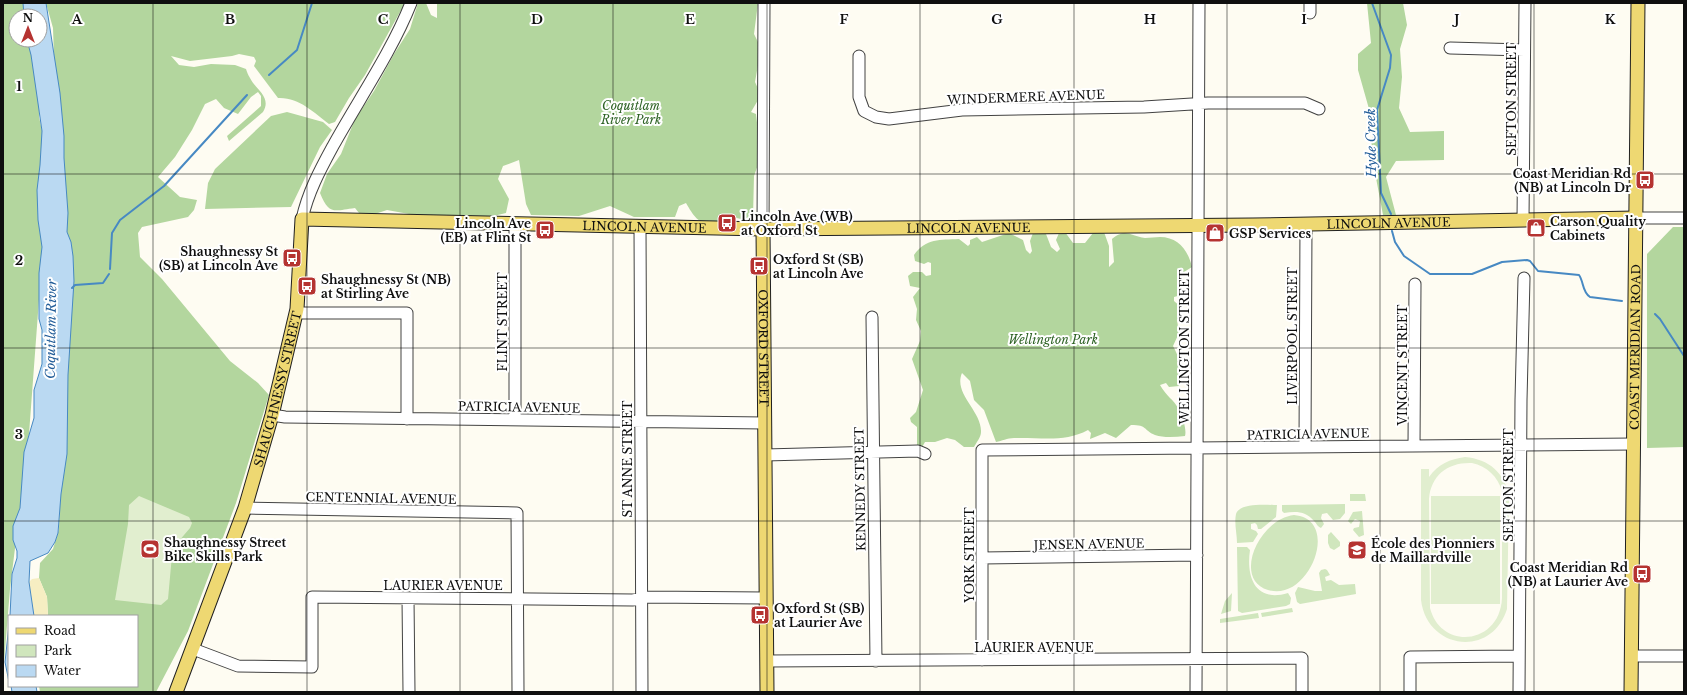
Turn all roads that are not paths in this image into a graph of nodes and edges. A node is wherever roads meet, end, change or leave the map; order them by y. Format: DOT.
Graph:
graph roads {
  1 [pos="411,3"];
  2 [pos="764,3"];
  3 [pos="1199,3"];
  4 [pos="1525,3"];
  5 [pos="1638,3"];
  6 [pos="1450,48"];
  7 [pos="1524,50"];
  8 [pos="859,56"];
  9 [pos="1198,104"];
  10 [pos="1319,109"];
  11 [pos="1636,218"];
  12 [pos="1684,218"];
  13 [pos="302,219"];
  14 [pos="1523,220"];
  15 [pos="515,224"];
  16 [pos="1306,224"];
  17 [pos="640,226"];
  18 [pos="1198,226"];
  19 [pos="764,229"];
  20 [pos="1524,278"];
  21 [pos="1415,284"];
  22 [pos="296,313"];
  23 [pos="872,317"];
  24 [pos="272,415"];
  25 [pos="407,419"];
  26 [pos="515,420"];
  27 [pos="640,422"];
  28 [pos="765,423"];
  29 [pos="1634,444"];
  30 [pos="1521,445"];
  31 [pos="1414,446"];
  32 [pos="1305,447"];
  33 [pos="1197,448"];
  34 [pos="982,450"];
  35 [pos="872,452"];
  36 [pos="765,454"];
  37 [pos="925,454"];
  38 [pos="245,508"];
  39 [pos="1196,555"];
  40 [pos="982,558"];
  41 [pos="408,598"];
  42 [pos="641,598"];
  43 [pos="766,598"];
  44 [pos="516,599"];
  45 [pos="193,649"];
  46 [pos="1519,656"];
  47 [pos="1631,656"];
  48 [pos="1684,656"];
  49 [pos="1196,659"];
  50 [pos="982,660"];
  51 [pos="767,661"];
  52 [pos="876,661"];
  53 [pos="176,692"];
  54 [pos="409,692"];
  55 [pos="518,692"];
  56 [pos="642,692"];
  57 [pos="767,692"];
  58 [pos="1196,692"];
  59 [pos="1302,692"];
  60 [pos="1410,692"];
  61 [pos="1519,692"];
  62 [pos="1631,692"];
  1 -- 13 [label="street, SHAUGHNESSY STREET"];
  2 -- 19 [label="street, OXFORD STREET"];
  3 -- 9 [label="street, WELLINGTON STREET"];
  4 -- 7 [label="street, SEFTON STREET"];
  5 -- 11 [label="main road, COAST MERIDIAN ROAD"];
  6 -- 7 [label="street"];
  7 -- 14 [label="street, SEFTON STREET"];
  8 -- 9 [label="street, WINDERMERE AVENUE"];
  9 -- 10 [label="street"];
  9 -- 18 [label="street, WELLINGTON STREET"];
  11 -- 12 [label="street"];
  11 -- 14 [label="main road, LINCOLN AVENUE"];
  11 -- 29 [label="main road, COAST MERIDIAN ROAD"];
  13 -- 15 [label="main road, LINCOLN AVENUE"];
  13 -- 22 [label="main road, SHAUGHNESSY STREET"];
  14 -- 16 [label="main road, LINCOLN AVENUE"];
  15 -- 17 [label="main road, LINCOLN AVENUE"];
  15 -- 26 [label="street, FLINT STREET"];
  16 -- 18 [label="main road, LINCOLN AVENUE"];
  16 -- 32 [label="street, LIVERPOOL STREET"];
  17 -- 19 [label="main road, LINCOLN AVENUE"];
  17 -- 27 [label="street, ST ANNE STREET"];
  18 -- 19 [label="main road, LINCOLN AVENUE"];
  18 -- 33 [label="street, WELLINGTON STREET"];
  19 -- 28 [label="main road, OXFORD STREET"];
  20 -- 30 [label="street, SEFTON STREET"];
  21 -- 31 [label="street, VINCENT STREET"];
  22 -- 24 [label="main road, SHAUGHNESSY STREET"];
  22 -- 25 [label="street"];
  23 -- 35 [label="street, KENNEDY STREET"];
  24 -- 25 [label="street, PATRICIA AVENUE"];
  24 -- 38 [label="main road, SHAUGHNESSY STREET"];
  25 -- 26 [label="street, PATRICIA AVENUE"];
  26 -- 27 [label="street, PATRICIA AVENUE"];
  27 -- 28 [label="street, PATRICIA AVENUE"];
  27 -- 42 [label="street, ST ANNE STREET"];
  28 -- 36 [label="main road, OXFORD STREET"];
  29 -- 30 [label="street, PATRICIA AVENUE"];
  29 -- 47 [label="main road, COAST MERIDIAN ROAD"];
  30 -- 31 [label="street, PATRICIA AVENUE"];
  30 -- 46 [label="street, SEFTON STREET"];
  31 -- 32 [label="street, PATRICIA AVENUE"];
  32 -- 33 [label="street, PATRICIA AVENUE"];
  33 -- 34 [label="street, PATRICIA AVENUE"];
  33 -- 39 [label="street, WELLINGTON STREET"];
  34 -- 40 [label="street, YORK STREET"];
  35 -- 36 [label="street"];
  35 -- 37 [label="street"];
  35 -- 52 [label="street, KENNEDY STREET"];
  36 -- 43 [label="main road, OXFORD STREET"];
  38 -- 44 [label="street, CENTENNIAL AVENUE"];
  38 -- 45 [label="main road, SHAUGHNESSY STREET"];
  39 -- 40 [label="street, JENSEN AVENUE"];
  39 -- 49 [label="street, WELLINGTON STREET"];
  40 -- 50 [label="street, YORK STREET"];
  41 -- 44 [label="street, LAURIER AVENUE"];
  41 -- 45 [label="street, LAURIER AVENUE"];
  41 -- 54 [label="street"];
  42 -- 43 [label="street, LAURIER AVENUE"];
  42 -- 44 [label="street, LAURIER AVENUE"];
  42 -- 56 [label="street, ST ANNE STREET"];
  43 -- 51 [label="main road, OXFORD STREET"];
  44 -- 55 [label="street"];
  45 -- 53 [label="main road, SHAUGHNESSY STREET"];
  46 -- 60 [label="street"];
  46 -- 61 [label="street, SEFTON STREET"];
  47 -- 48 [label="street"];
  47 -- 62 [label="main road, COAST MERIDIAN ROAD"];
  49 -- 50 [label="street, LAURIER AVENUE"];
  49 -- 58 [label="street, WELLINGTON STREET"];
  49 -- 59 [label="street, LAURIER AVENUE"];
  50 -- 52 [label="street, LAURIER AVENUE"];
  51 -- 52 [label="street, LAURIER AVENUE"];
  51 -- 57 [label="main road, OXFORD STREET"];
}
